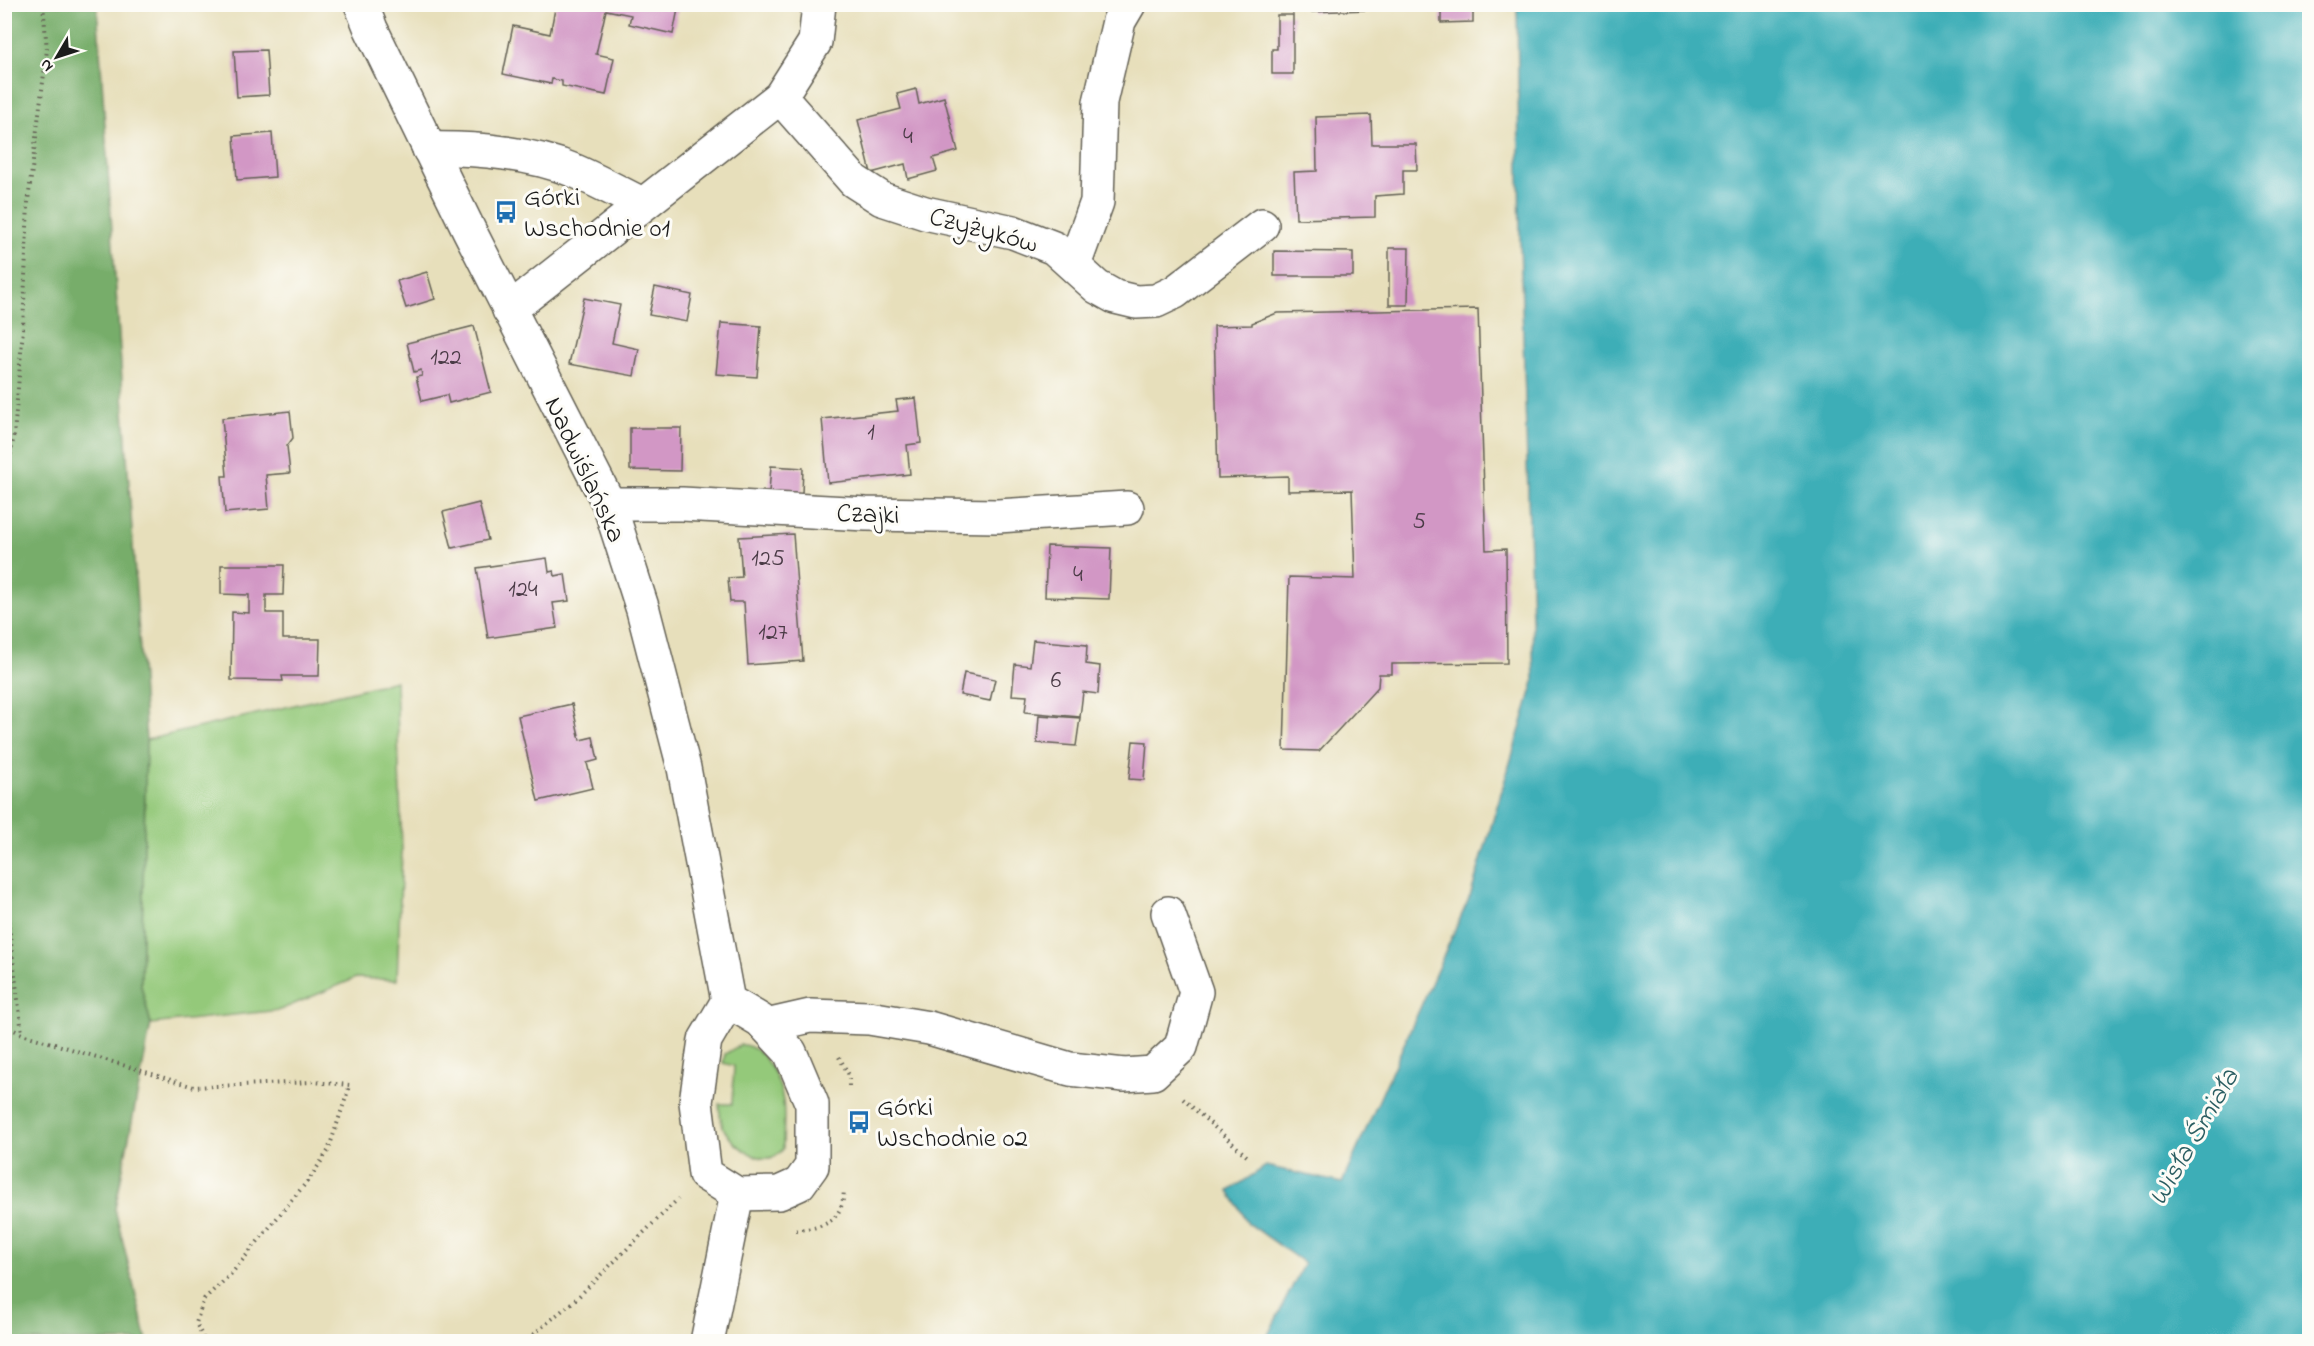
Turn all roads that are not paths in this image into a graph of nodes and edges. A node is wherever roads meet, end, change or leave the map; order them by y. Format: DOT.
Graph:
graph roads {
  1 [pos="362,4"];
  2 [pos="819,4"];
  3 [pos="1129,4"];
  4 [pos="780,97"];
  5 [pos="429,149"];
  6 [pos="642,204"];
  7 [pos="1262,225"];
  8 [pos="1074,266"];
  9 [pos="509,310"];
  10 [pos="609,504"];
  11 [pos="1127,508"];
  12 [pos="1168,913"];
  13 [pos="728,1001"];
  14 [pos="766,1026"];
  15 [pos="737,1194"];
  16 [pos="708,1341"];
  1 -- 5 [label="street, Nadwiślańska"];
  2 -- 4 [label="street"];
  3 -- 8 [label="street"];
  4 -- 6 [label="street"];
  4 -- 8 [label="street, Czyżyków"];
  5 -- 6 [label="street"];
  5 -- 9 [label="street, Nadwiślańska"];
  6 -- 9 [label="street"];
  7 -- 8 [label="street, Czyżyków"];
  9 -- 10 [label="street, Nadwiślańska"];
  10 -- 11 [label="street, Czajki"];
  10 -- 13 [label="street, Nadwiślańska"];
  12 -- 14 [label="street"];
  13 -- 14 [label="street"];
  13 -- 15 [label="street"];
  14 -- 15 [label="street"];
  15 -- 16 [label="street"];
}
